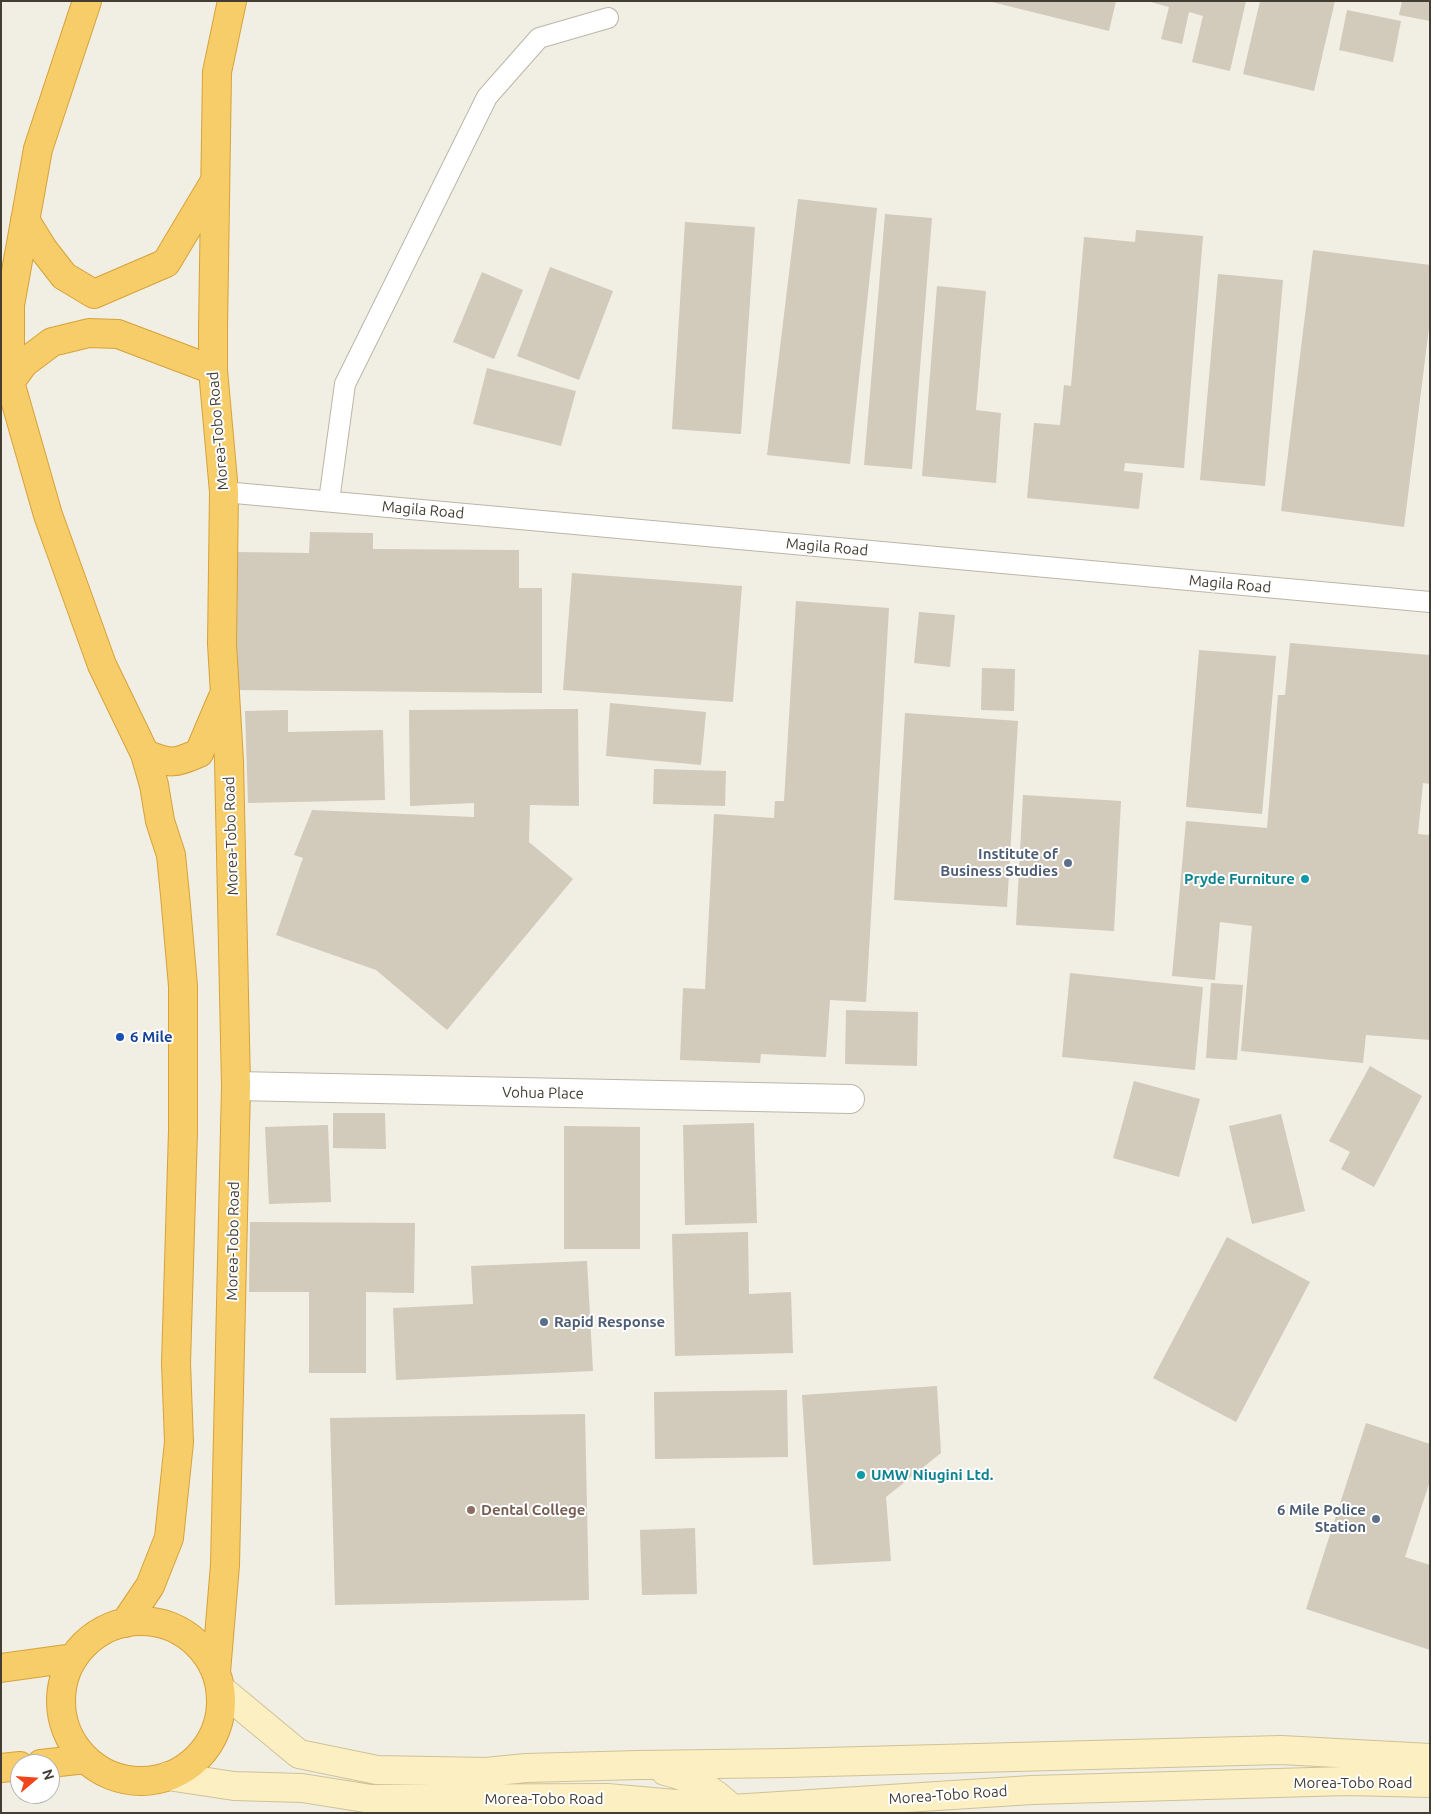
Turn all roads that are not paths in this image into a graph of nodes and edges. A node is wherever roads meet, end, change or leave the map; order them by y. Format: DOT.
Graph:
graph roads {
  1 [pos="87,1"];
  2 [pos="232,1"];
  3 [pos="608,18"];
  4 [pos="216,179"];
  5 [pos="26,220"];
  6 [pos="213,370"];
  7 [pos="10,382"];
  8 [pos="224,492"];
  9 [pos="329,502"];
  10 [pos="1430,602"];
  11 [pos="224,696"];
  12 [pos="145,754"];
  13 [pos="236,1086"];
  14 [pos="850,1099"];
  15 [pos="125,1623"];
  16 [pos="73,1658"];
  17 [pos="1,1668"];
  18 [pos="219,1682"];
  19 [pos="1430,1758"];
  20 [pos="86,1759"];
  21 [pos="60,1762"];
  22 [pos="639,1765"];
  23 [pos="168,1776"];
  24 [pos="1430,1783"];
  25 [pos="732,1811"];
  1 -- 5 [label="highway"];
  2 -- 4 [label="highway, Morea-Tobo Road"];
  3 -- 9 [label="lane"];
  4 -- 5 [label="highway"];
  4 -- 6 [label="highway, Morea-Tobo Road"];
  5 -- 7 [label="highway"];
  6 -- 7 [label="highway"];
  6 -- 8 [label="highway, Morea-Tobo Road"];
  7 -- 12 [label="highway"];
  8 -- 9 [label="lane, Magila Road"];
  8 -- 11 [label="highway, Morea-Tobo Road"];
  9 -- 10 [label="lane, Magila Road"];
  11 -- 12 [label="highway"];
  11 -- 13 [label="highway, Morea-Tobo Road"];
  12 -- 15 [label="highway"];
  13 -- 14 [label="street, Vohua Place"];
  13 -- 18 [label="highway, Morea-Tobo Road"];
  15 -- 16 [label="highway"];
  15 -- 18 [label="highway"];
  16 -- 17 [label="highway"];
  16 -- 20 [label="highway"];
  18 -- 22 [label="main road, Morea-Tobo Road"];
  18 -- 23 [label="highway"];
  19 -- 22 [label="main road, Morea-Tobo Road"];
  20 -- 21 [label="highway"];
  20 -- 23 [label="highway"];
  22 -- 25 [label="main road"];
  23 -- 25 [label="main road, Morea-Tobo Road"];
  24 -- 25 [label="main road, Morea-Tobo Road"];
}
